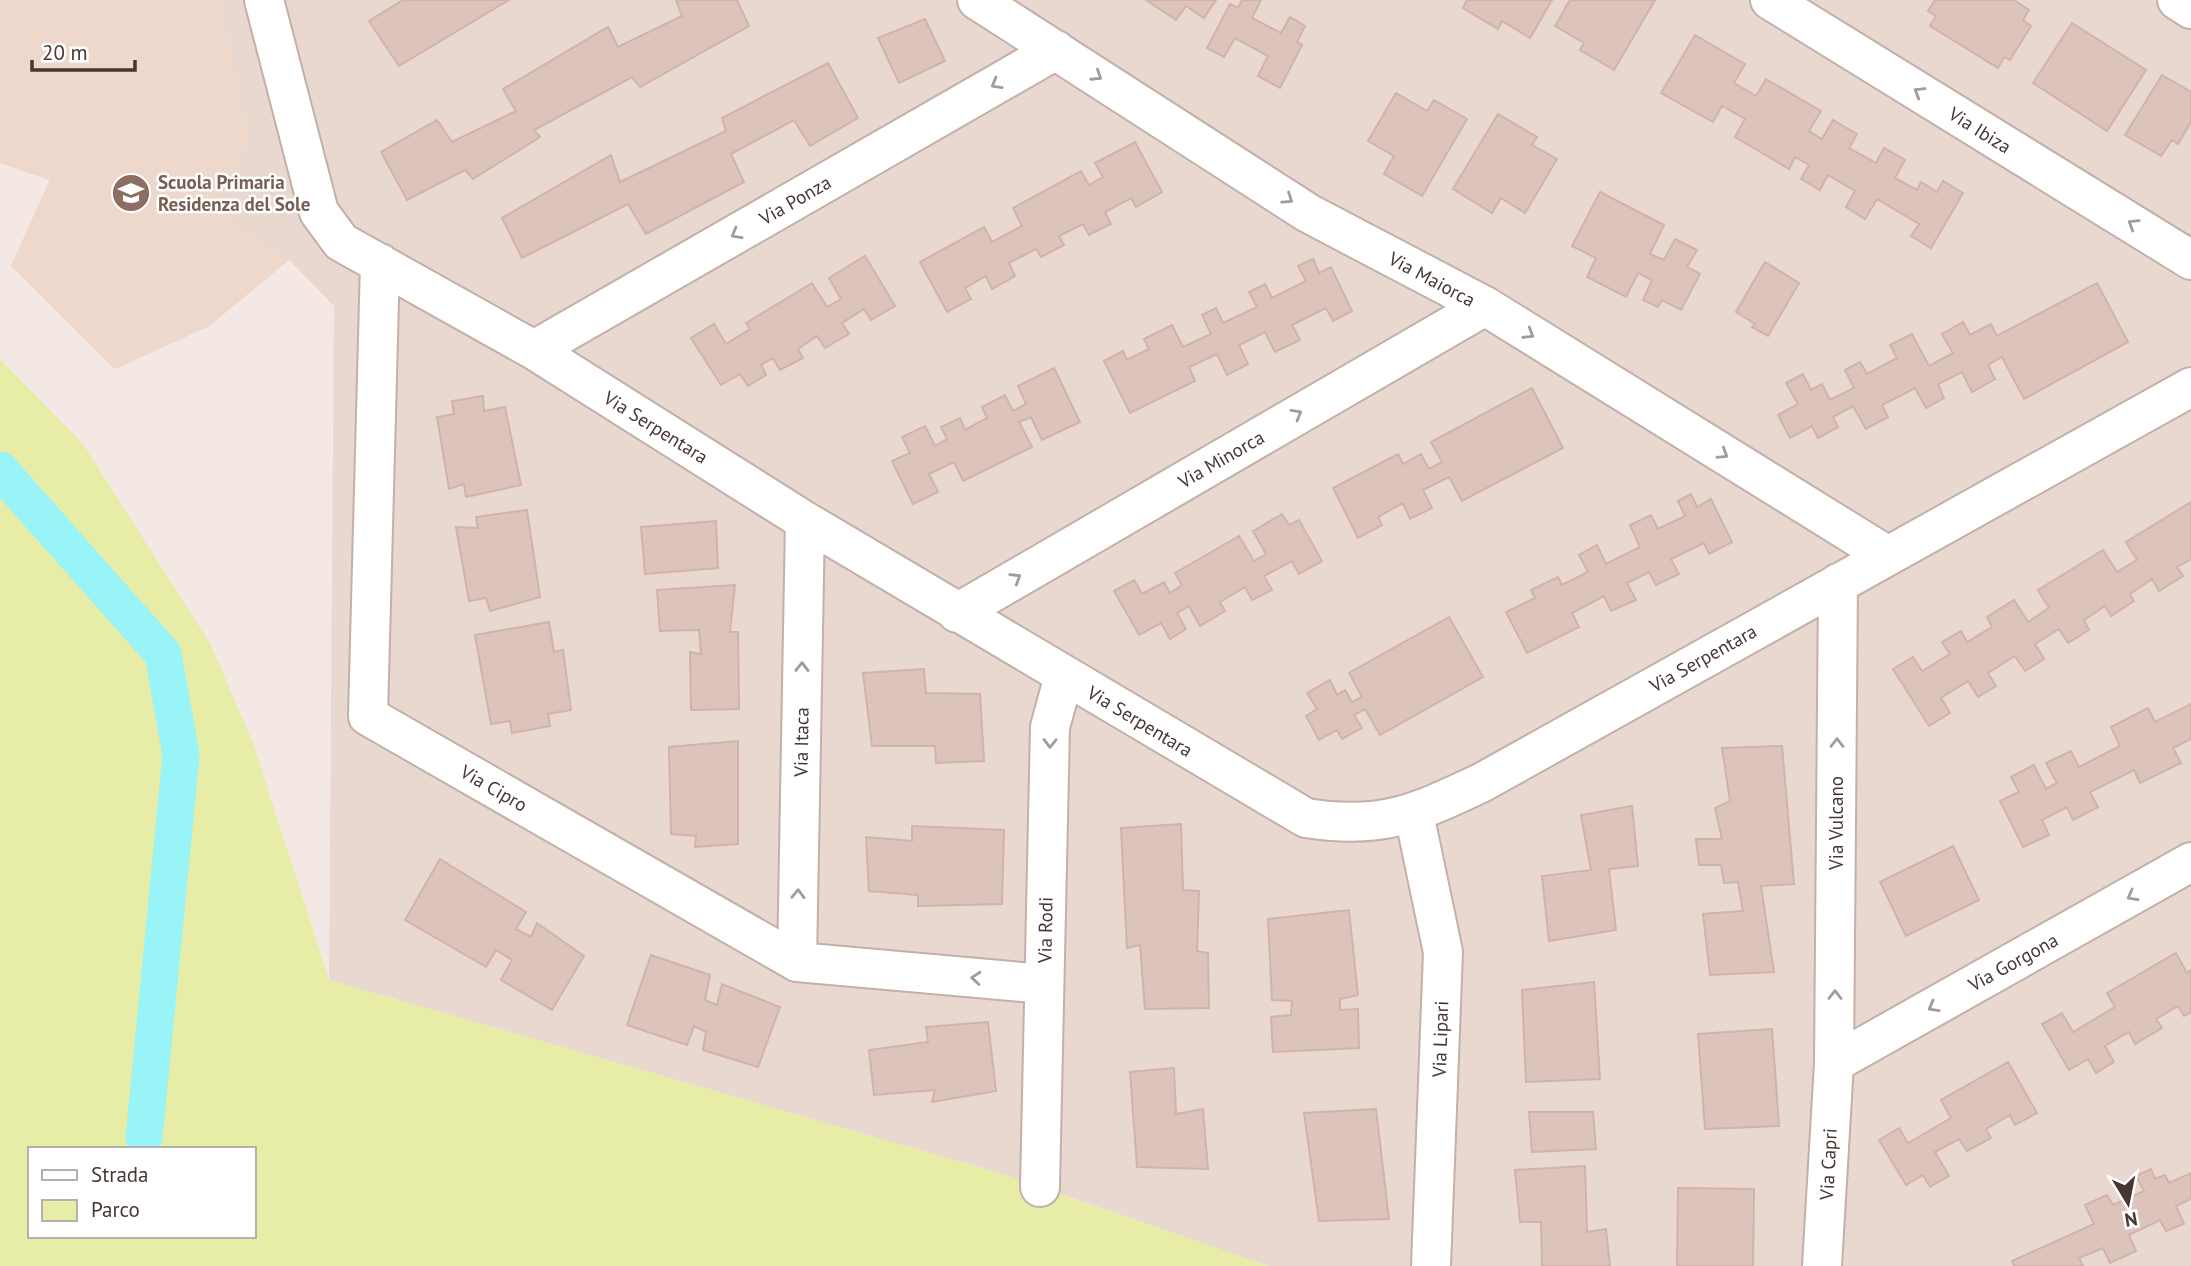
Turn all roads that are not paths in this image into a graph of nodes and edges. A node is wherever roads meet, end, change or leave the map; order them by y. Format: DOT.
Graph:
graph roads {
  1 [pos="264,0"];
  2 [pos="977,0"];
  3 [pos="1770,0"];
  4 [pos="2177,0"];
  5 [pos="2191,9"];
  6 [pos="1056,50"];
  7 [pos="2191,260"];
  8 [pos="380,263"];
  9 [pos="1485,306"];
  10 [pos="534,349"];
  11 [pos="2191,387"];
  12 [pos="805,521"];
  13 [pos="1888,556"];
  14 [pos="1838,583"];
  15 [pos="957,613"];
  16 [pos="1064,676"];
  17 [pos="1414,814"];
  18 [pos="2191,862"];
  19 [pos="797,962"];
  20 [pos="1044,984"];
  21 [pos="1834,1063"];
  22 [pos="1041,1186"];
  23 [pos="1431,1266"];
  24 [pos="1822,1266"];
  1 -- 8 [label="street, Via Serpentara"];
  2 -- 6 [label="street, Via Maiorca"];
  7 -- 3 [label="street, Via Ibiza, one-way"];
  4 -- 5 [label="street"];
  6 -- 9 [label="street, Via Maiorca, one-way"];
  6 -- 10 [label="street, Via Ponza, one-way"];
  8 -- 10 [label="street, Via Serpentara"];
  8 -- 19 [label="street, Via Cipro"];
  9 -- 13 [label="street, Via Maiorca, one-way"];
  15 -- 9 [label="street, Via Minorca, one-way"];
  10 -- 12 [label="street, Via Serpentara"];
  11 -- 13 [label="street, Via Serpentara"];
  12 -- 15 [label="street, Via Serpentara"];
  19 -- 12 [label="street, Via Itaca, one-way"];
  13 -- 14 [label="street, Via Serpentara"];
  14 -- 17 [label="street, Via Serpentara"];
  21 -- 14 [label="street, Via Vulcano, one-way"];
  15 -- 16 [label="street, Via Serpentara"];
  16 -- 17 [label="street, Via Serpentara"];
  16 -- 20 [label="street, Via Rodi, one-way"];
  17 -- 23 [label="street, Via Lipari"];
  18 -- 21 [label="street, Via Gorgona, one-way"];
  20 -- 19 [label="street, Via Cipro, one-way"];
  20 -- 22 [label="street, Via Rodi"];
  21 -- 24 [label="street, Via Capri"];
}
